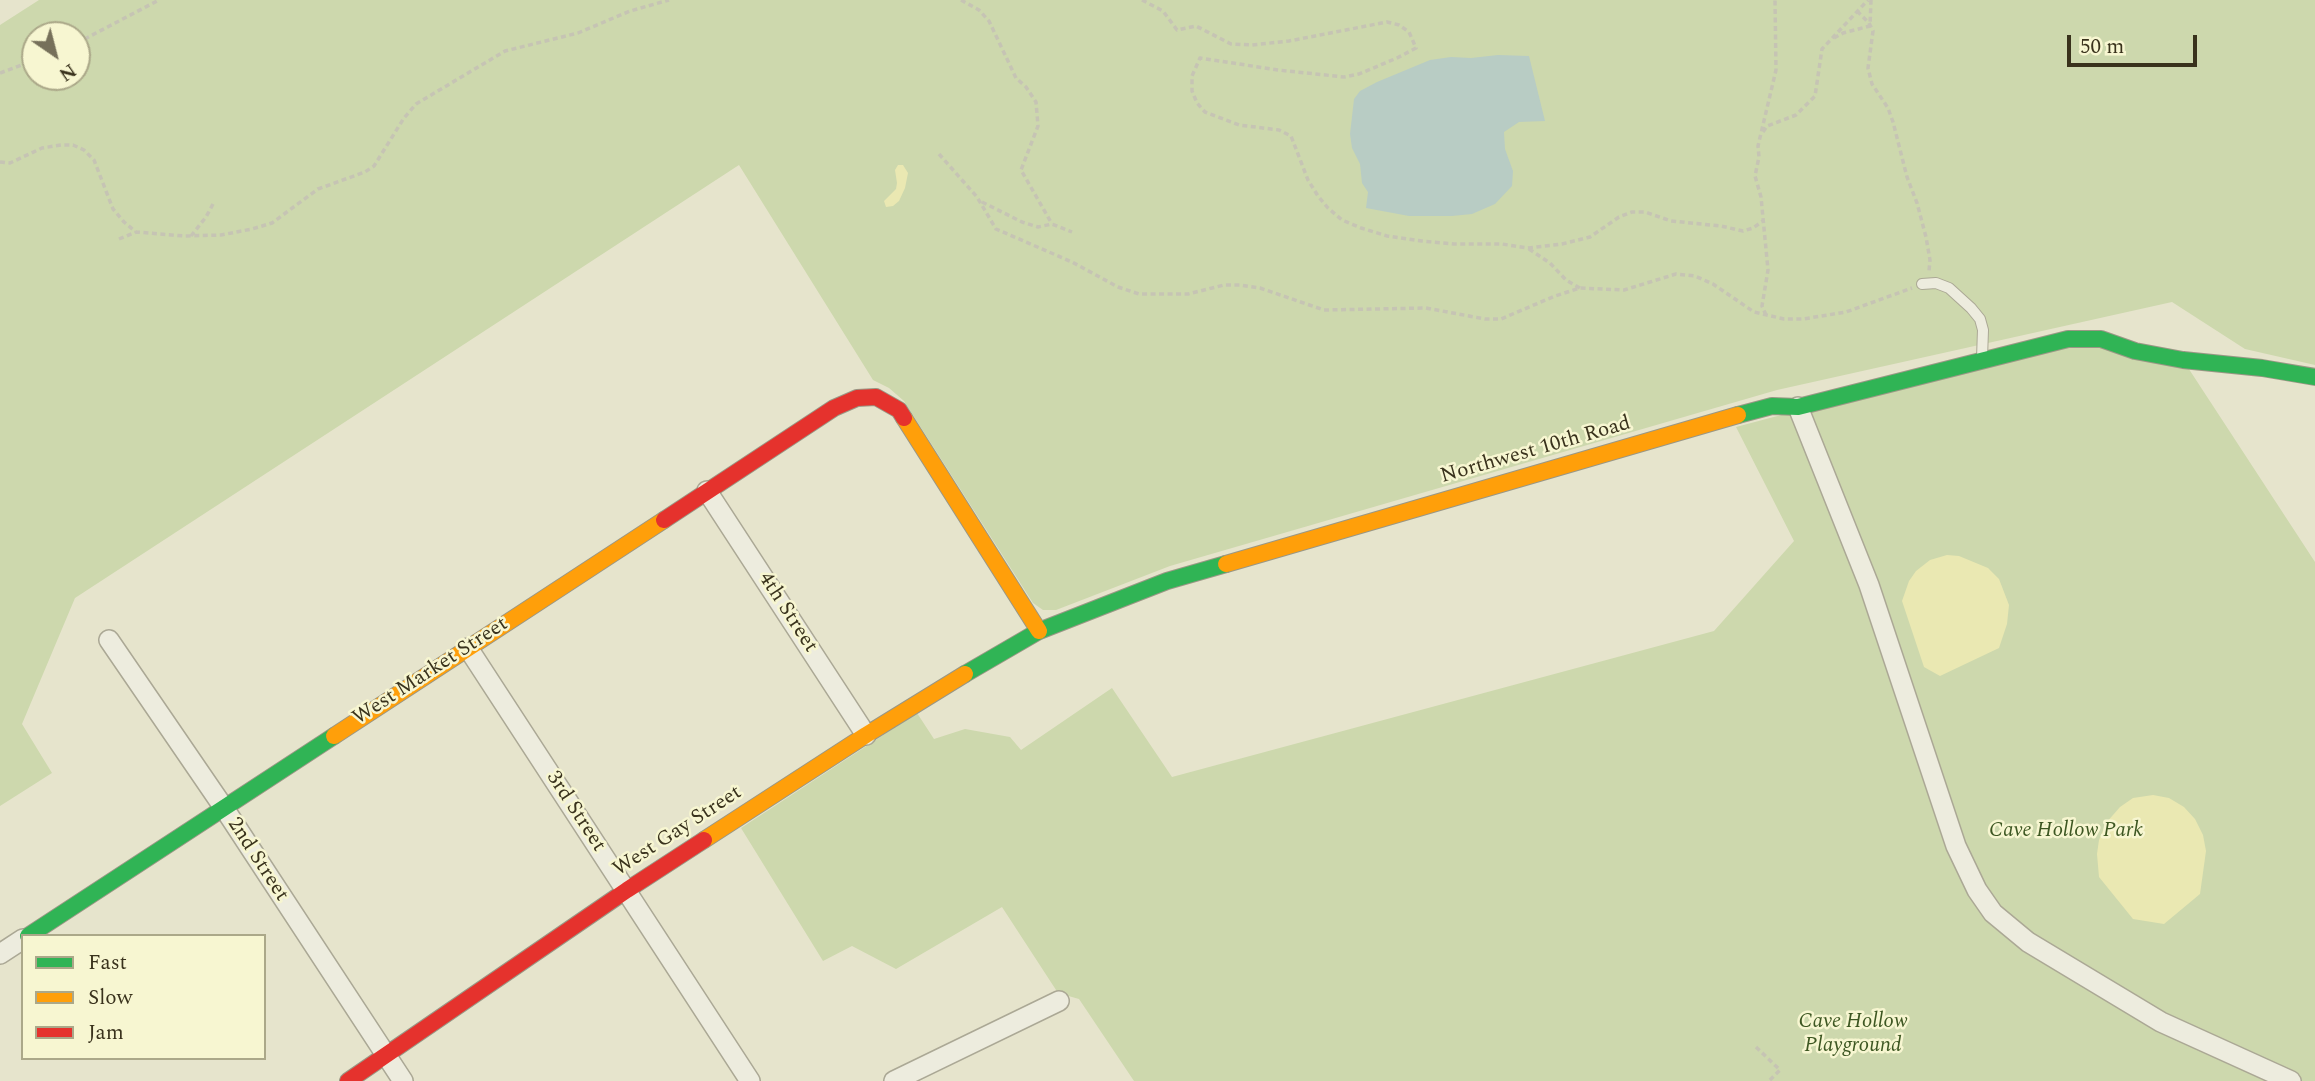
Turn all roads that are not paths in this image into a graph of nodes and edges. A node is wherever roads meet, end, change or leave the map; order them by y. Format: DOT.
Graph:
graph roads {
  1 [pos="1922,284"];
  2 [pos="1982,359"];
  3 [pos="2315,377"];
  4 [pos="1798,407"];
  5 [pos="707,492"];
  6 [pos="1038,631"];
  7 [pos="109,640"];
  8 [pos="468,648"];
  9 [pos="866,735"];
  10 [pos="224,808"];
  11 [pos="627,890"];
  12 [pos="31,934"];
  13 [pos="21,940"];
  14 [pos="0,954"];
  15 [pos="1059,1001"];
  16 [pos="387,1056"];
  17 [pos="348,1081"];
  18 [pos="404,1081"];
  19 [pos="750,1081"];
  20 [pos="894,1081"];
  21 [pos="2291,1081"];
  1 -- 2 [label="lane"];
  2 -- 3 [label="street, Northwest 10th Road"];
  2 -- 4 [label="street, Northwest 10th Road"];
  4 -- 6 [label="street, Northwest 10th Road"];
  4 -- 21 [label="street"];
  5 -- 6 [label="street, West Market Street"];
  5 -- 8 [label="street, West Market Street"];
  5 -- 9 [label="street, 4th Street"];
  6 -- 9 [label="street, West Gay Street"];
  7 -- 10 [label="street, 2nd Street"];
  8 -- 10 [label="street, West Market Street"];
  8 -- 11 [label="street, 3rd Street"];
  9 -- 11 [label="street, West Gay Street"];
  10 -- 12 [label="street, West Market Street"];
  10 -- 16 [label="street, 2nd Street"];
  11 -- 16 [label="street, West Gay Street"];
  11 -- 19 [label="street, 3rd Street"];
  13 -- 14 [label="street"];
  15 -- 20 [label="street"];
  16 -- 17 [label="street, West Gay Street"];
  16 -- 18 [label="street, 2nd Street"];
}
